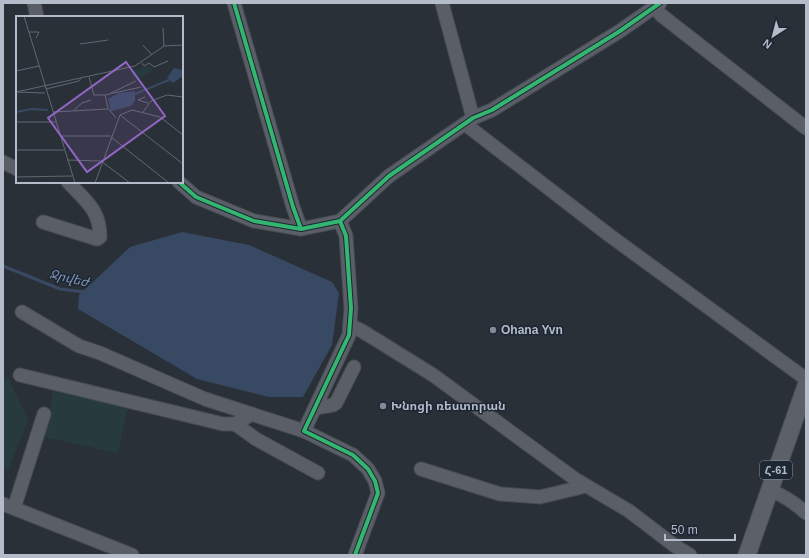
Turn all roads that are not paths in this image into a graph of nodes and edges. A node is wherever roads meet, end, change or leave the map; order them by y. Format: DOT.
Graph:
graph roads {
  1 [pos="34,3"];
  2 [pos="234,3"];
  3 [pos="442,3"];
  4 [pos="656,4"];
  5 [pos="37,16"];
  6 [pos="469,121"];
  7 [pos="806,128"];
  8 [pos="3,162"];
  9 [pos="16,168"];
  10 [pos="69,183"];
  11 [pos="183,186"];
  12 [pos="340,221"];
  13 [pos="43,222"];
  14 [pos="301,229"];
  15 [pos="22,312"];
  16 [pos="350,325"];
  17 [pos="354,367"];
  18 [pos="20,375"];
  19 [pos="806,379"];
  20 [pos="806,386"];
  21 [pos="315,408"];
  22 [pos="44,414"];
  23 [pos="252,414"];
  24 [pos="235,424"];
  25 [pos="304,431"];
  26 [pos="421,468"];
  27 [pos="318,472"];
  28 [pos="586,486"];
  29 [pos="769,490"];
  30 [pos="9,506"];
  31 [pos="806,513"];
  32 [pos="132,555"];
  33 [pos="355,555"];
  34 [pos="690,555"];
  35 [pos="746,555"];
  1 -- 5 [label="street"];
  2 -- 14 [label="street"];
  3 -- 6 [label="street"];
  4 -- 6 [label="street"];
  4 -- 7 [label="street"];
  6 -- 12 [label="street"];
  6 -- 19 [label="street"];
  8 -- 9 [label="street"];
  10 -- 13 [label="street"];
  11 -- 14 [label="street"];
  12 -- 14 [label="street"];
  12 -- 16 [label="street"];
  15 -- 23 [label="street"];
  16 -- 21 [label="street"];
  16 -- 28 [label="street"];
  17 -- 21 [label="street"];
  18 -- 24 [label="street"];
  20 -- 29 [label="main road, Հ-61"];
  21 -- 25 [label="street"];
  22 -- 30 [label="street"];
  23 -- 24 [label="street"];
  23 -- 25 [label="street"];
  24 -- 27 [label="street"];
  25 -- 33 [label="street"];
  26 -- 28 [label="street"];
  28 -- 34 [label="street"];
  29 -- 31 [label="street"];
  29 -- 35 [label="main road, Հ-61"];
  30 -- 32 [label="street"];
}
